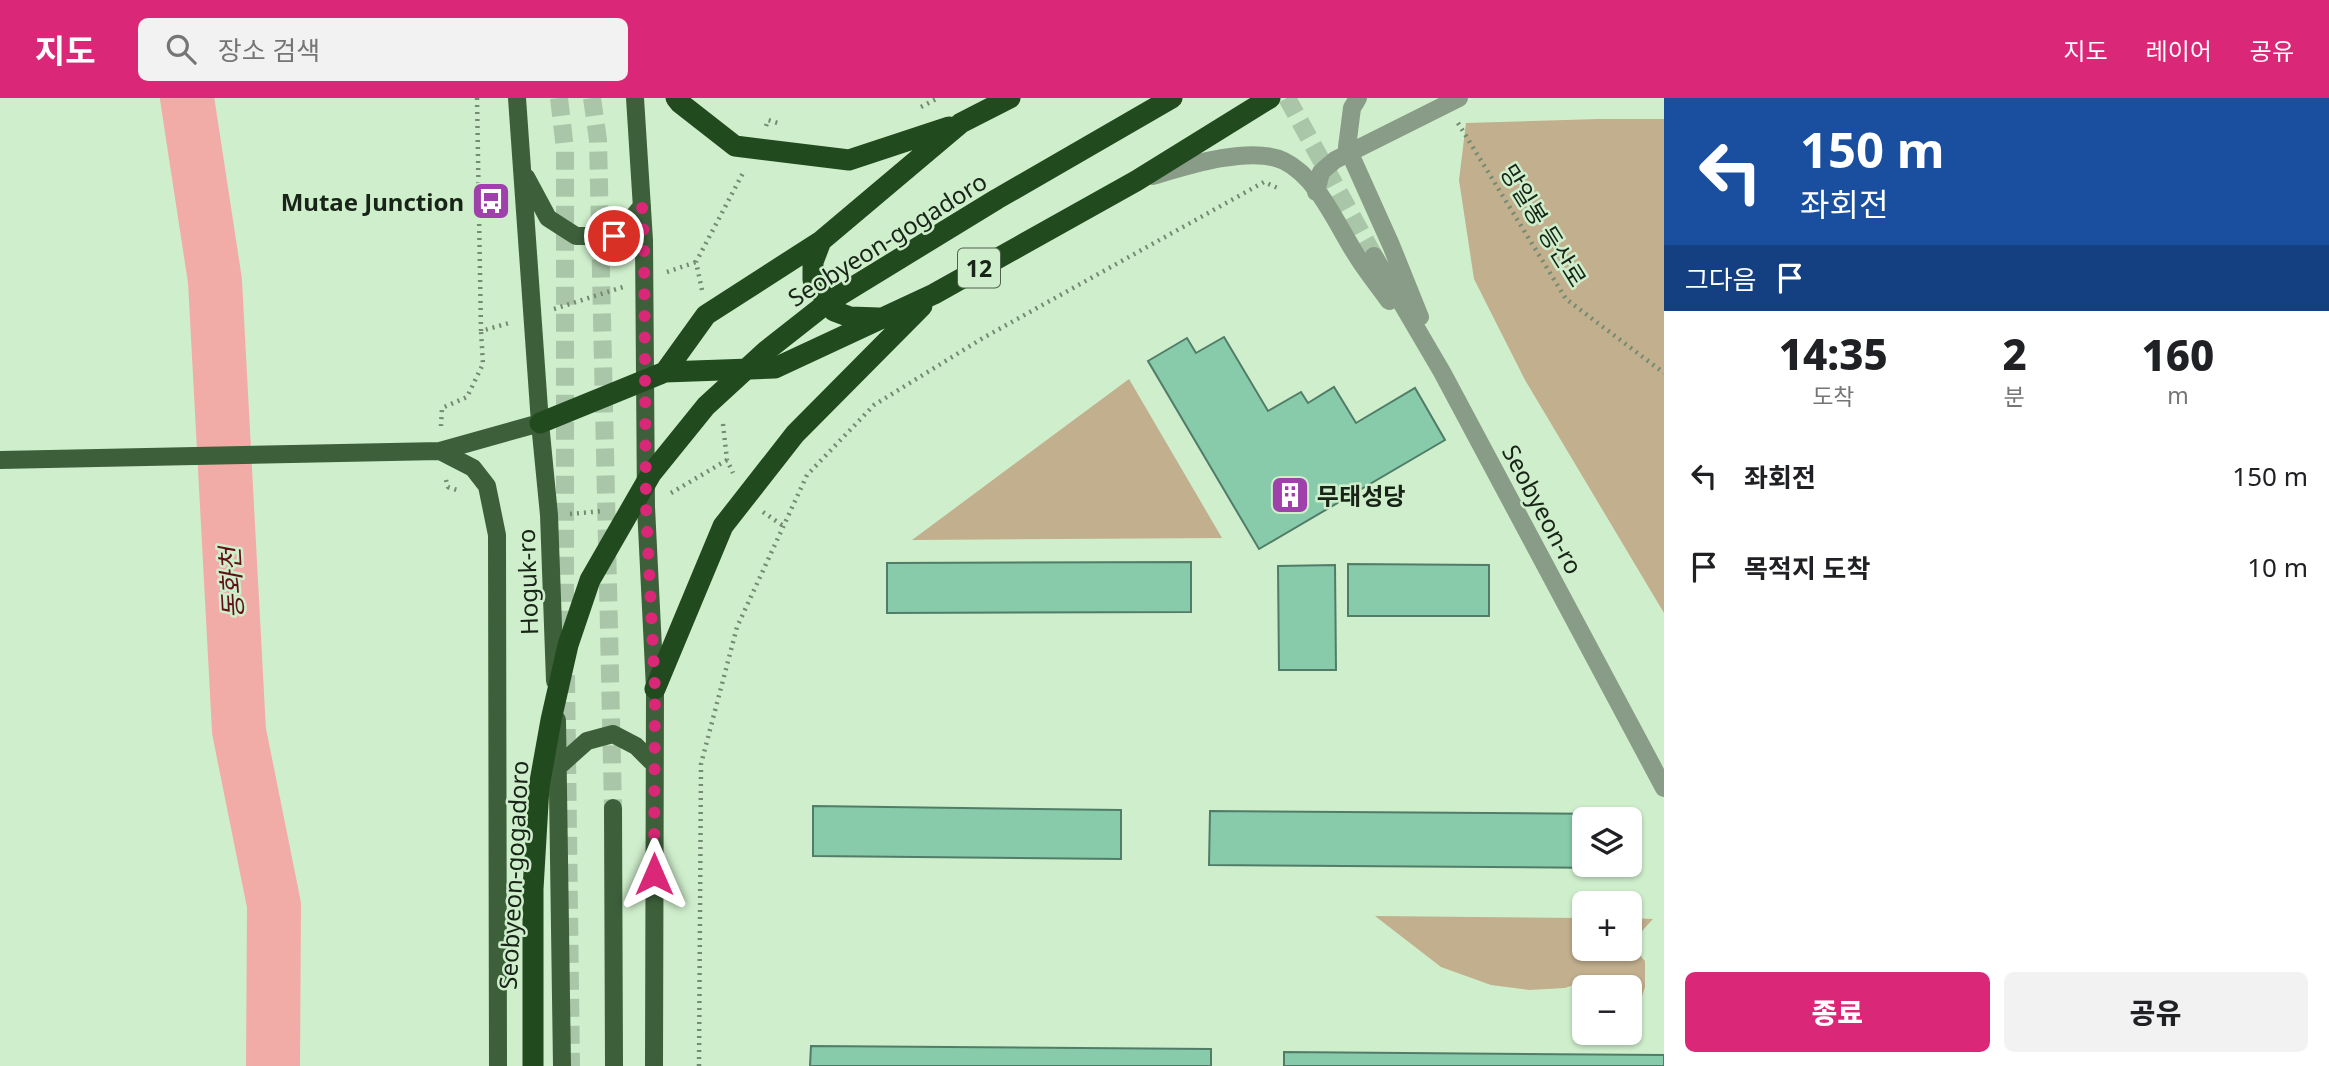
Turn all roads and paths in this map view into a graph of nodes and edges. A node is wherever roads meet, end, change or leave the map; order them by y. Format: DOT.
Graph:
graph roads {
  1 [pos="517,98"];
  2 [pos="635,98"];
  3 [pos="677,98"];
  4 [pos="1010,98"];
  5 [pos="1172,98"];
  6 [pos="1270,98"];
  7 [pos="1358,98"];
  8 [pos="1452,101"];
  9 [pos="961,123"];
  10 [pos="1350,151"];
  11 [pos="521,168"];
  12 [pos="1136,181"];
  13 [pos="1316,192"];
  14 [pos="642,206"];
  15 [pos="821,241"];
  16 [pos="1374,256"];
  17 [pos="934,294"];
  18 [pos="885,318"];
  19 [pos="665,372"];
  20 [pos="1442,372"];
  21 [pos="1664,373"];
  22 [pos="644,381"];
  23 [pos="540,423"];
  24 [pos="440,451"];
  25 [pos="0,460"];
  26 [pos="655,690"];
  27 [pos="654,764"];
  28 [pos="558,767"];
  29 [pos="1664,788"];
  30 [pos="613,808"];
  31 [pos="498,1066"];
  32 [pos="533,1066"];
  33 [pos="562,1066"];
  34 [pos="614,1066"];
  35 [pos="654,1066"];
  36 [pos="699,1066"];
  1 -- 11 [label="main road, Hoguk-ro"];
  2 -- 14 [label="main road"];
  3 -- 9 [label="highway"];
  4 -- 9 [label="highway"];
  5 -- 32 [label="highway, Seobyeon-gogadoro, bridge"];
  6 -- 12 [label="highway, 12"];
  7 -- 10 [label="street"];
  8 -- 10 [label="street"];
  8 -- 21 [label="path, 망일봉 등산로"];
  9 -- 15 [label="highway"];
  10 -- 13 [label="street"];
  10 -- 20 [label="street"];
  11 -- 14 [label="main road"];
  11 -- 23 [label="main road, Hoguk-ro"];
  12 -- 13 [label="street"];
  12 -- 17 [label="highway, 12"];
  13 -- 20 [label="street"];
  13 -- 36 [label="path"];
  14 -- 22 [label="main road"];
  15 -- 18 [label="highway"];
  15 -- 19 [label="highway"];
  16 -- 20 [label="street, Seobyeon-ro"];
  17 -- 18 [label="highway, 12"];
  17 -- 26 [label="highway"];
  18 -- 19 [label="highway, 12"];
  19 -- 22 [label="highway"];
  20 -- 29 [label="street, Seobyeon-ro"];
  22 -- 23 [label="highway"];
  22 -- 26 [label="main road"];
  23 -- 24 [label="main road"];
  23 -- 28 [label="main road, Hoguk-ro"];
  24 -- 25 [label="main road"];
  24 -- 31 [label="main road"];
  26 -- 27 [label="main road"];
  27 -- 28 [label="main road"];
  27 -- 35 [label="main road"];
  28 -- 33 [label="main road, Hoguk-ro"];
  30 -- 34 [label="main road"];
}
